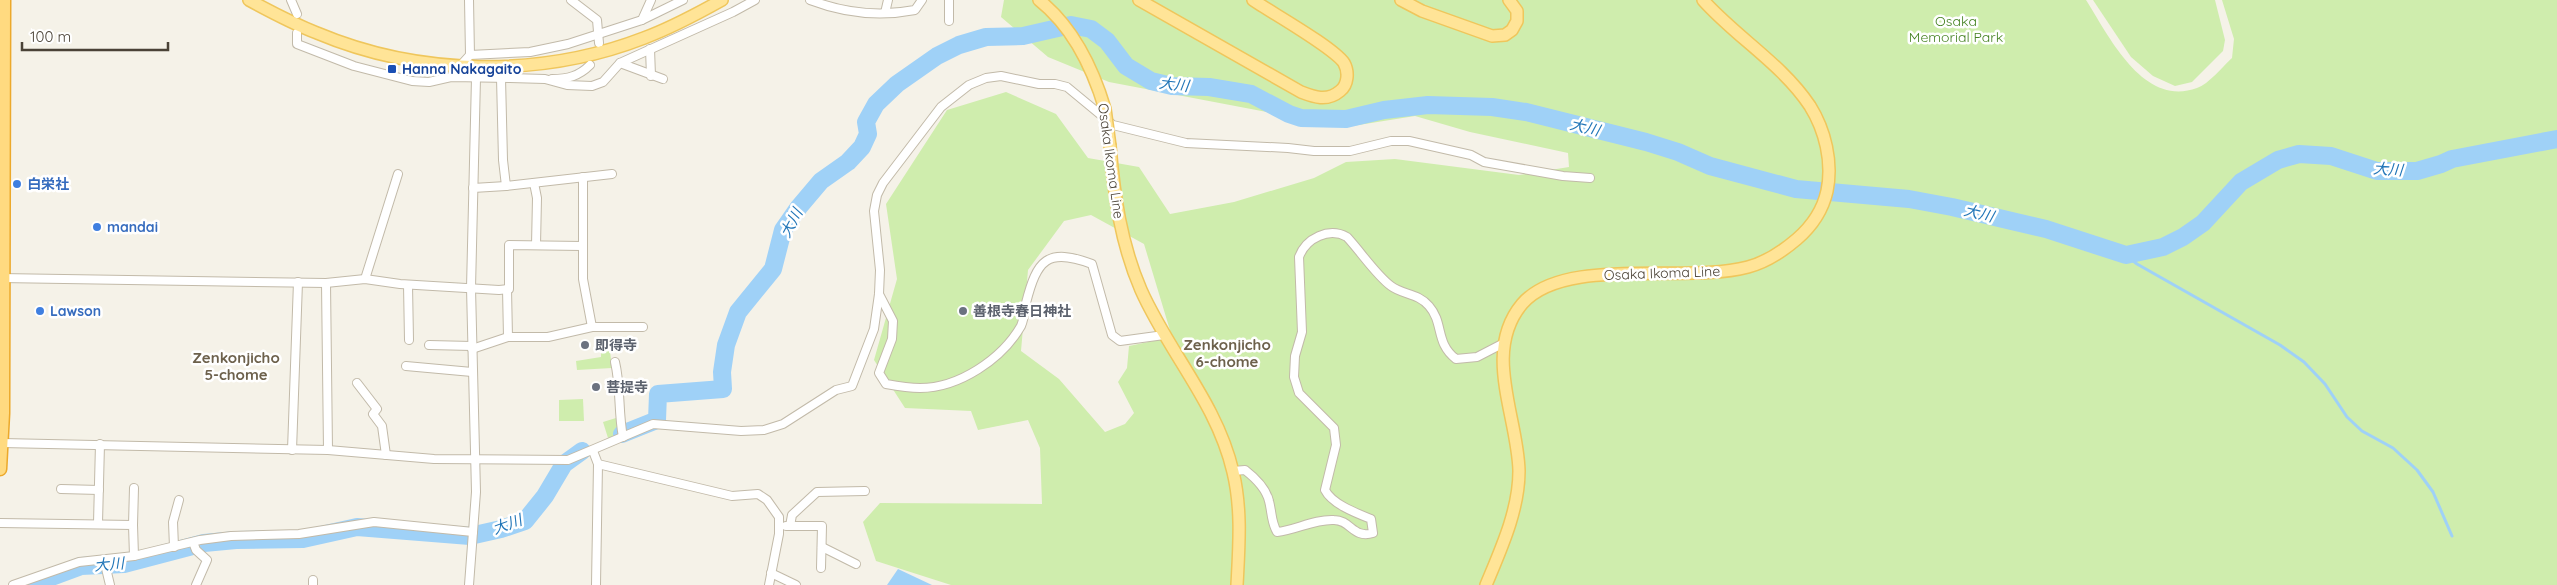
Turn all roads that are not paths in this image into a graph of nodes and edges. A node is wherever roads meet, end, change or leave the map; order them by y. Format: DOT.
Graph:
graph roads {
  1 [pos="4,0"];
  2 [pos="249,0"];
  3 [pos="291,0"];
  4 [pos="468,0"];
  5 [pos="571,0"];
  6 [pos="651,0"];
  7 [pos="683,0"];
  8 [pos="722,0"];
  9 [pos="755,0"];
  10 [pos="810,0"];
  11 [pos="888,0"];
  12 [pos="922,0"];
  13 [pos="949,0"];
  14 [pos="1139,0"];
  15 [pos="1253,0"];
  16 [pos="1401,0"];
  17 [pos="1509,0"];
  18 [pos="1704,0"];
  19 [pos="1041,1"];
  20 [pos="885,13"];
  21 [pos="297,14"];
  22 [pos="642,20"];
  23 [pos="949,21"];
  24 [pos="297,33"];
  25 [pos="599,33"];
  26 [pos="599,43"];
  27 [pos="650,49"];
  28 [pos="470,55"];
  29 [pos="620,63"];
  30 [pos="441,64"];
  31 [pos="461,65"];
  32 [pos="590,65"];
  33 [pos="651,76"];
  34 [pos="451,77"];
  35 [pos="476,78"];
  36 [pos="502,78"];
  37 [pos="545,80"];
  38 [pos="664,80"];
  39 [pos="2,119"];
  40 [pos="398,174"];
  41 [pos="612,174"];
  42 [pos="584,177"];
  43 [pos="1590,178"];
  44 [pos="534,183"];
  45 [pos="506,186"];
  46 [pos="473,188"];
  47 [pos="536,245"];
  48 [pos="582,246"];
  49 [pos="1,278"];
  50 [pos="365,279"];
  51 [pos="298,282"];
  52 [pos="326,283"];
  53 [pos="408,284"];
  54 [pos="471,288"];
  55 [pos="507,289"];
  56 [pos="879,294"];
  57 [pos="592,327"];
  58 [pos="643,327"];
  59 [pos="1164,335"];
  60 [pos="508,337"];
  61 [pos="409,340"];
  62 [pos="1504,343"];
  63 [pos="429,345"];
  64 [pos="472,348"];
  65 [pos="615,362"];
  66 [pos="406,366"];
  67 [pos="472,372"];
  68 [pos="356,382"];
  69 [pos="623,437"];
  70 [pos="100,444"];
  71 [pos="1,446"];
  72 [pos="292,450"];
  73 [pos="328,450"];
  74 [pos="593,451"];
  75 [pos="386,455"];
  76 [pos="476,460"];
  77 [pos="598,464"];
  78 [pos="0,469"];
  79 [pos="1233,471"];
  80 [pos="134,488"];
  81 [pos="61,489"];
  82 [pos="99,490"];
  83 [pos="865,492"];
  84 [pos="179,500"];
  85 [pos="0,523"];
  86 [pos="98,523"];
  87 [pos="133,525"];
  88 [pos="779,526"];
  89 [pos="790,526"];
  90 [pos="472,535"];
  91 [pos="193,542"];
  92 [pos="174,547"];
  93 [pos="822,547"];
  94 [pos="134,556"];
  95 [pos="104,560"];
  96 [pos="856,564"];
  97 [pos="821,568"];
  98 [pos="771,573"];
  99 [pos="13,585"];
  100 [pos="110,585"];
  101 [pos="196,585"];
  102 [pos="469,585"];
  103 [pos="596,585"];
  104 [pos="769,585"];
  105 [pos="796,585"];
  106 [pos="1237,585"];
  107 [pos="1486,585"];
  1 -- 39 [label="highway"];
  2 -- 30 [label="main road"];
  3 -- 21 [label="street"];
  4 -- 28 [label="street"];
  5 -- 25 [label="street"];
  6 -- 22 [label="street"];
  7 -- 22 [label="street"];
  8 -- 31 [label="main road"];
  9 -- 27 [label="street"];
  10 -- 20 [label="street"];
  11 -- 20 [label="street"];
  12 -- 20 [label="street"];
  13 -- 23 [label="street"];
  14 -- 15 [label="main road"];
  16 -- 17 [label="main road"];
  18 -- 62 [label="main road, Osaka Ikoma Line"];
  19 -- 59 [label="main road, Osaka Ikoma Line, bridge"];
  22 -- 25 [label="street"];
  24 -- 34 [label="street"];
  25 -- 26 [label="street"];
  25 -- 28 [label="street"];
  27 -- 29 [label="street"];
  27 -- 33 [label="street"];
  28 -- 31 [label="street"];
  29 -- 33 [label="street"];
  29 -- 37 [label="street"];
  30 -- 31 [label="main road"];
  30 -- 34 [label="street"];
  32 -- 37 [label="street"];
  33 -- 38 [label="street"];
  34 -- 35 [label="street"];
  35 -- 36 [label="street"];
  35 -- 46 [label="street"];
  36 -- 37 [label="street"];
  36 -- 45 [label="street"];
  39 -- 49 [label="highway"];
  40 -- 50 [label="street"];
  41 -- 42 [label="street"];
  42 -- 44 [label="street"];
  42 -- 48 [label="street"];
  43 -- 56 [label="street"];
  44 -- 45 [label="street"];
  44 -- 47 [label="street"];
  45 -- 46 [label="street"];
  46 -- 54 [label="street"];
  47 -- 48 [label="street"];
  47 -- 55 [label="street"];
  48 -- 57 [label="street"];
  49 -- 51 [label="street"];
  49 -- 71 [label="highway"];
  50 -- 52 [label="street"];
  50 -- 53 [label="street"];
  51 -- 52 [label="street"];
  51 -- 72 [label="street"];
  52 -- 73 [label="street"];
  53 -- 54 [label="street"];
  53 -- 61 [label="street"];
  54 -- 55 [label="street"];
  54 -- 64 [label="street"];
  55 -- 60 [label="street"];
  56 -- 59 [label="street"];
  56 -- 69 [label="street"];
  57 -- 58 [label="street"];
  57 -- 60 [label="street"];
  59 -- 79 [label="main road, Osaka Ikoma Line"];
  60 -- 64 [label="street"];
  62 -- 79 [label="street"];
  62 -- 107 [label="main road, Osaka Ikoma Line"];
  63 -- 64 [label="street"];
  64 -- 67 [label="street"];
  65 -- 69 [label="street"];
  66 -- 67 [label="street"];
  67 -- 76 [label="street"];
  68 -- 75 [label="street"];
  69 -- 74 [label="street"];
  70 -- 71 [label="street"];
  70 -- 72 [label="street"];
  70 -- 82 [label="street"];
  71 -- 78 [label="highway"];
  72 -- 73 [label="street"];
  73 -- 75 [label="street"];
  74 -- 76 [label="street"];
  74 -- 77 [label="street"];
  75 -- 76 [label="street"];
  76 -- 90 [label="street"];
  77 -- 88 [label="street"];
  77 -- 103 [label="street"];
  79 -- 106 [label="main road, Osaka Ikoma Line"];
  80 -- 87 [label="street"];
  81 -- 82 [label="street"];
  82 -- 86 [label="street"];
  83 -- 89 [label="street"];
  84 -- 92 [label="street"];
  85 -- 86 [label="street"];
  86 -- 87 [label="street"];
  87 -- 94 [label="street"];
  88 -- 89 [label="street"];
  88 -- 98 [label="street"];
  89 -- 93 [label="street"];
  90 -- 91 [label="street"];
  90 -- 102 [label="street"];
  91 -- 92 [label="street"];
  91 -- 101 [label="street"];
  92 -- 94 [label="street"];
  93 -- 96 [label="street"];
  93 -- 97 [label="street"];
  94 -- 95 [label="street"];
  95 -- 99 [label="street"];
  95 -- 100 [label="street"];
  98 -- 104 [label="street"];
  98 -- 105 [label="street"];
}
